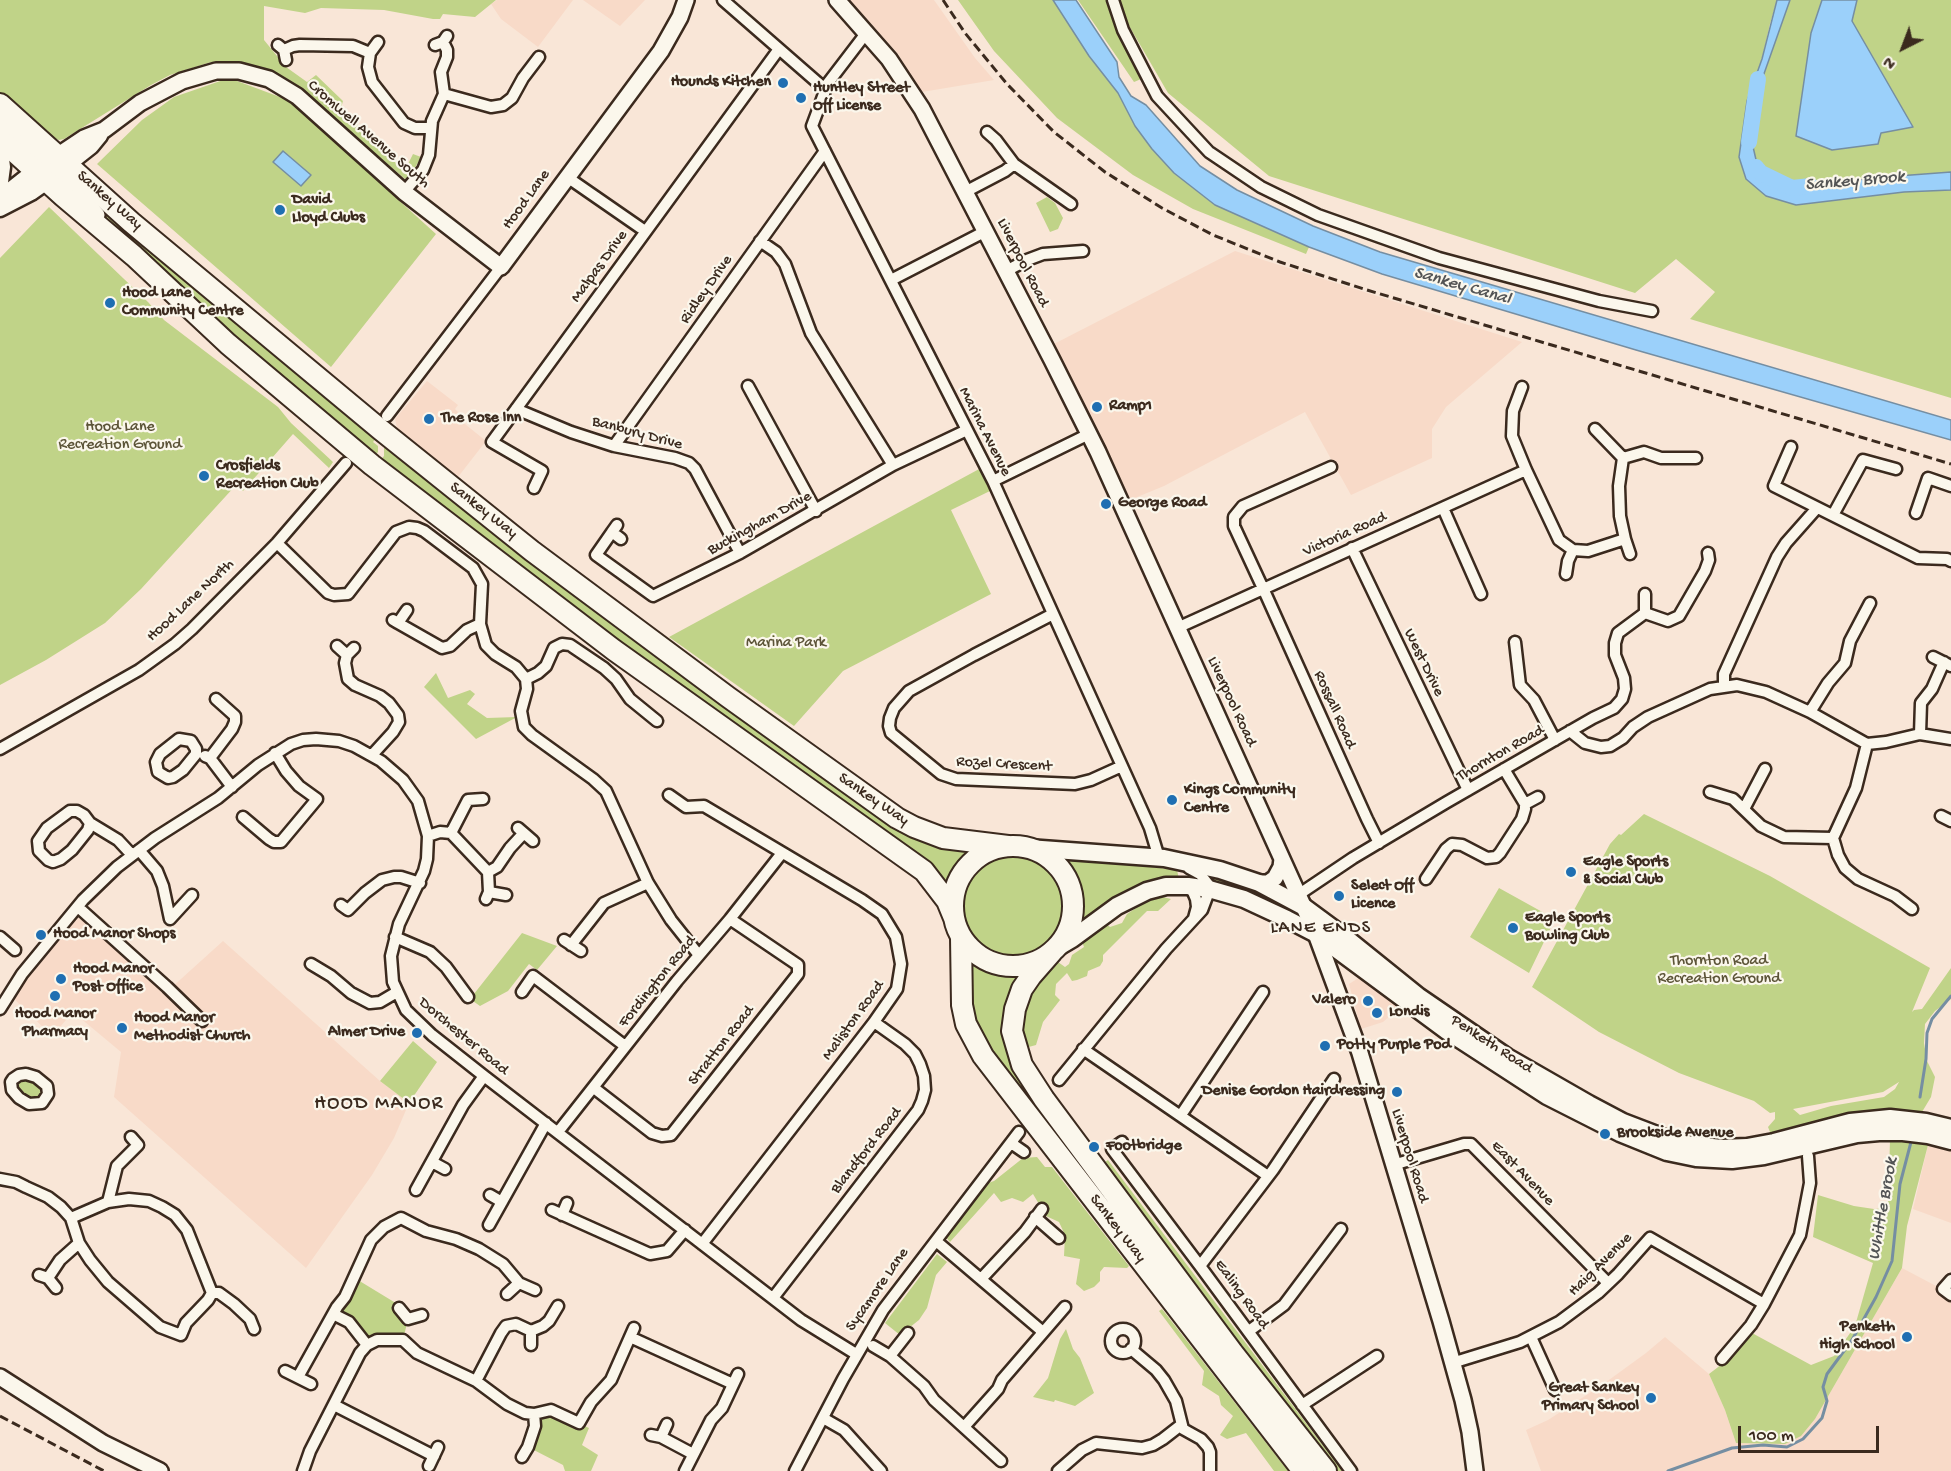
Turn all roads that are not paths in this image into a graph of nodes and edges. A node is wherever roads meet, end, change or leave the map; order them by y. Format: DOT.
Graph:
graph roads {
  1 [pos="686,0"];
  2 [pos="723,0"];
  3 [pos="837,0"];
  4 [pos="1113,0"];
  5 [pos="867,32"];
  6 [pos="442,41"];
  7 [pos="378,42"];
  8 [pos="779,49"];
  9 [pos="282,51"];
  10 [pos="370,53"];
  11 [pos="539,57"];
  12 [pos="825,89"];
  13 [pos="444,94"];
  14 [pos="0,104"];
  15 [pos="0,119"];
  16 [pos="431,128"];
  17 [pos="987,132"];
  18 [pos="0,139"];
  19 [pos="825,151"];
  20 [pos="0,152"];
  21 [pos="1014,164"];
  22 [pos="52,168"];
  23 [pos="567,177"];
  24 [pos="0,182"];
  25 [pos="404,192"];
  26 [pos="965,192"];
  27 [pos="0,199"];
  28 [pos="1071,204"];
  29 [pos="0,208"];
  30 [pos="645,231"];
  31 [pos="986,231"];
  32 [pos="760,241"];
  33 [pos="1083,251"];
  34 [pos="501,267"];
  35 [pos="1006,271"];
  36 [pos="891,280"];
  37 [pos="1652,311"];
  38 [pos="748,386"];
  39 [pos="1522,387"];
  40 [pos="516,409"];
  41 [pos="387,416"];
  42 [pos="1595,429"];
  43 [pos="967,430"];
  44 [pos="1089,434"];
  45 [pos="614,446"];
  46 [pos="1791,447"];
  47 [pos="1623,458"];
  48 [pos="1696,458"];
  49 [pos="346,463"];
  50 [pos="892,465"];
  51 [pos="1331,467"];
  52 [pos="1896,469"];
  53 [pos="1526,470"];
  54 [pos="993,482"];
  55 [pos="1951,486"];
  56 [pos="534,488"];
  57 [pos="1443,508"];
  58 [pos="1816,508"];
  59 [pos="816,511"];
  60 [pos="1916,513"];
  61 [pos="1833,515"];
  62 [pos="616,532"];
  63 [pos="1625,539"];
  64 [pos="277,543"];
  65 [pos="1352,548"];
  66 [pos="1573,550"];
  67 [pos="1708,552"];
  68 [pos="740,553"];
  69 [pos="1630,554"];
  70 [pos="1950,557"];
  71 [pos="1566,574"];
  72 [pos="1263,589"];
  73 [pos="1481,594"];
  74 [pos="1645,594"];
  75 [pos="1870,603"];
  76 [pos="407,610"];
  77 [pos="1645,613"];
  78 [pos="1053,614"];
  79 [pos="480,624"];
  80 [pos="1177,628"];
  81 [pos="1515,642"];
  82 [pos="338,646"];
  83 [pos="1933,657"];
  84 [pos="1947,664"];
  85 [pos="526,679"];
  86 [pos="1724,686"];
  87 [pos="217,699"];
  88 [pos="1810,712"];
  89 [pos="657,721"];
  90 [pos="1570,731"];
  91 [pos="1920,734"];
  92 [pos="1951,739"];
  93 [pos="1555,740"];
  94 [pos="1867,744"];
  95 [pos="0,749"];
  96 [pos="275,753"];
  97 [pos="196,754"];
  98 [pos="372,754"];
  99 [pos="210,758"];
  100 [pos="1122,766"];
  101 [pos="1504,769"];
  102 [pos="1765,770"];
  103 [pos="232,787"];
  104 [pos="1468,790"];
  105 [pos="1708,792"];
  106 [pos="669,795"];
  107 [pos="1538,797"];
  108 [pos="483,799"];
  109 [pos="1525,804"];
  110 [pos="1744,809"];
  111 [pos="243,816"];
  112 [pos="90,823"];
  113 [pos="451,833"];
  114 [pos="428,836"];
  115 [pos="1833,837"];
  116 [pos="533,841"];
  117 [pos="1379,843"];
  118 [pos="1008,846"];
  119 [pos="1028,848"];
  120 [pos="782,852"];
  121 [pos="136,853"];
  122 [pos="1162,858"];
  123 [pos="1281,859"];
  124 [pos="488,872"];
  125 [pos="1426,880"];
  126 [pos="420,883"];
  127 [pos="648,883"];
  128 [pos="1259,883"];
  129 [pos="1188,886"];
  130 [pos="1209,889"];
  131 [pos="192,895"];
  132 [pos="506,895"];
  133 [pos="1301,901"];
  134 [pos="341,905"];
  135 [pos="78,907"];
  136 [pos="1913,910"];
  137 [pos="954,918"];
  138 [pos="1193,918"];
  139 [pos="730,919"];
  140 [pos="1316,934"];
  141 [pos="0,937"];
  142 [pos="394,937"];
  143 [pos="962,938"];
  144 [pos="572,945"];
  145 [pos="15,950"];
  146 [pos="1054,950"];
  147 [pos="698,954"];
  148 [pos="310,964"];
  149 [pos="397,992"];
  150 [pos="522,992"];
  151 [pos="1263,992"];
  152 [pos="1409,996"];
  153 [pos="468,997"];
  154 [pos="0,1009"];
  155 [pos="202,1021"];
  156 [pos="874,1022"];
  157 [pos="625,1046"];
  158 [pos="1083,1048"];
  159 [pos="484,1076"];
  160 [pos="1059,1080"];
  161 [pos="1329,1083"];
  162 [pos="594,1088"];
  163 [pos="1044,1099"];
  164 [pos="1181,1115"];
  165 [pos="546,1123"];
  166 [pos="1024,1124"];
  167 [pos="1905,1125"];
  168 [pos="1951,1128"];
  169 [pos="558,1132"];
  170 [pos="131,1137"];
  171 [pos="1951,1141"];
  172 [pos="1122,1142"];
  173 [pos="1011,1143"];
  174 [pos="1024,1152"];
  175 [pos="1808,1156"];
  176 [pos="432,1162"];
  177 [pos="1393,1165"];
  178 [pos="445,1169"];
  179 [pos="1268,1176"];
  180 [pos="0,1179"];
  181 [pos="416,1190"];
  182 [pos="490,1195"];
  183 [pos="108,1202"];
  184 [pos="502,1202"];
  185 [pos="567,1203"];
  186 [pos="552,1210"];
  187 [pos="562,1215"];
  188 [pos="71,1218"];
  189 [pos="489,1226"];
  190 [pos="1341,1229"];
  191 [pos="685,1230"];
  192 [pos="1059,1238"];
  193 [pos="936,1241"];
  194 [pos="79,1244"];
  195 [pos="702,1244"];
  196 [pos="1200,1266"];
  197 [pos="981,1279"];
  198 [pos="1951,1280"];
  199 [pos="519,1283"];
  200 [pos="1608,1283"];
  201 [pos="56,1288"];
  202 [pos="535,1290"];
  203 [pos="212,1293"];
  204 [pos="507,1294"];
  205 [pos="1951,1295"];
  206 [pos="772,1298"];
  207 [pos="1764,1304"];
  208 [pos="558,1306"];
  209 [pos="1065,1307"];
  210 [pos="399,1308"];
  211 [pos="333,1314"];
  212 [pos="422,1315"];
  213 [pos="408,1319"];
  214 [pos="254,1329"];
  215 [pos="531,1331"];
  216 [pos="1249,1331"];
  217 [pos="1043,1332"];
  218 [pos="908,1333"];
  219 [pos="1531,1337"];
  220 [pos="403,1340"];
  221 [pos="367,1345"];
  222 [pos="531,1345"];
  223 [pos="873,1346"];
  224 [pos="1131,1349"];
  225 [pos="856,1354"];
  226 [pos="890,1356"];
  227 [pos="1371,1356"];
  228 [pos="1723,1359"];
  229 [pos="1452,1364"];
  230 [pos="285,1371"];
  231 [pos="0,1377"];
  232 [pos="298,1377"];
  233 [pos="476,1381"];
  234 [pos="311,1384"];
  235 [pos="1555,1390"];
  236 [pos="334,1405"];
  237 [pos="1302,1405"];
  238 [pos="534,1414"];
  239 [pos="823,1418"];
  240 [pos="667,1424"];
  241 [pos="1181,1425"];
  242 [pos="964,1427"];
  243 [pos="539,1453"];
  244 [pos="693,1454"];
  245 [pos="433,1456"];
  246 [pos="1001,1461"];
  247 [pos="1316,1467"];
  248 [pos="160,1471"];
  249 [pos="303,1471"];
  250 [pos="684,1471"];
  251 [pos="795,1471"];
  252 [pos="881,1471"];
  253 [pos="1058,1471"];
  254 [pos="1210,1471"];
  255 [pos="1351,1471"];
  256 [pos="1474,1471"];
  1 -- 23 [label="street, Hood Lane"];
  2 -- 8 [label="street"];
  3 -- 5 [label="street, Liverpool Road"];
  4 -- 37 [label="street"];
  5 -- 12 [label="street, Marina Avenue"];
  5 -- 26 [label="street, Liverpool Road"];
  6 -- 13 [label="street"];
  7 -- 10 [label="street"];
  8 -- 12 [label="street"];
  8 -- 30 [label="street, Malpas Drive"];
  9 -- 10 [label="street"];
  10 -- 16 [label="street"];
  11 -- 13 [label="street"];
  12 -- 19 [label="street, Marina Avenue"];
  13 -- 16 [label="street"];
  14 -- 22 [label="highway, Sankey Way"];
  15 -- 22 [label="main road"];
  16 -- 25 [label="street"];
  17 -- 21 [label="street"];
  18 -- 22 [label="highway, Sankey Way"];
  19 -- 32 [label="street, Ridley Drive"];
  19 -- 36 [label="street, Marina Avenue"];
  20 -- 24 [label="main road"];
  21 -- 26 [label="street"];
  21 -- 28 [label="street"];
  22 -- 25 [label="street, Cromwell Avenue South"];
  22 -- 27 [label="main road"];
  22 -- 29 [label="main road"];
  22 -- 118 [label="highway, Sankey Way"];
  22 -- 137 [label="highway, Sankey Way"];
  23 -- 30 [label="street"];
  23 -- 34 [label="street, Hood Lane"];
  25 -- 34 [label="street, Cromwell Avenue South"];
  26 -- 31 [label="street, Liverpool Road"];
  30 -- 40 [label="street, Malpas Drive"];
  31 -- 35 [label="street, Liverpool Road"];
  31 -- 36 [label="street"];
  32 -- 45 [label="street, Ridley Drive"];
  32 -- 50 [label="street"];
  33 -- 35 [label="street"];
  34 -- 41 [label="street, Hood Lane"];
  35 -- 44 [label="street, Liverpool Road"];
  36 -- 43 [label="street, Marina Avenue"];
  38 -- 59 [label="street"];
  39 -- 53 [label="street"];
  40 -- 45 [label="street, Banbury Drive"];
  40 -- 56 [label="street, Malpas Drive"];
  42 -- 47 [label="street"];
  43 -- 50 [label="street, Buckingham Drive"];
  43 -- 54 [label="street, Marina Avenue"];
  44 -- 54 [label="street"];
  44 -- 80 [label="street, Liverpool Road"];
  45 -- 68 [label="street, Banbury Drive"];
  46 -- 58 [label="street"];
  47 -- 48 [label="street"];
  47 -- 63 [label="street"];
  49 -- 64 [label="street, Hood Lane North"];
  50 -- 59 [label="street, Buckingham Drive"];
  51 -- 72 [label="street, Rossall Road"];
  52 -- 61 [label="street"];
  53 -- 57 [label="street, Victoria Road"];
  53 -- 66 [label="street"];
  54 -- 78 [label="street, Marina Avenue"];
  55 -- 60 [label="street"];
  57 -- 65 [label="street, Victoria Road"];
  57 -- 73 [label="street"];
  58 -- 61 [label="street"];
  58 -- 86 [label="street"];
  59 -- 68 [label="street, Buckingham Drive"];
  61 -- 70 [label="street"];
  62 -- 68 [label="street, Buckingham Drive"];
  63 -- 66 [label="street"];
  63 -- 69 [label="street"];
  64 -- 79 [label="street"];
  64 -- 95 [label="street, Hood Lane North"];
  65 -- 72 [label="street, Victoria Road"];
  65 -- 104 [label="street, West Drive"];
  66 -- 71 [label="street"];
  67 -- 77 [label="street"];
  72 -- 80 [label="street, Victoria Road"];
  72 -- 117 [label="street, Rossall Road"];
  74 -- 77 [label="street"];
  75 -- 88 [label="street"];
  76 -- 79 [label="street"];
  77 -- 90 [label="street"];
  78 -- 100 [label="street, Marina Avenue"];
  78 -- 100 [label="street, Rozel Crescent"];
  79 -- 85 [label="street"];
  80 -- 123 [label="street, Liverpool Road"];
  81 -- 93 [label="street"];
  82 -- 98 [label="street"];
  83 -- 84 [label="street"];
  84 -- 91 [label="street"];
  85 -- 89 [label="street"];
  85 -- 127 [label="street"];
  86 -- 88 [label="street"];
  86 -- 90 [label="street, Thornton Road"];
  87 -- 99 [label="street"];
  88 -- 94 [label="street"];
  90 -- 93 [label="street, Thornton Road"];
  91 -- 92 [label="street"];
  91 -- 94 [label="street"];
  93 -- 101 [label="street, Thornton Road"];
  94 -- 115 [label="street"];
  96 -- 98 [label="street, Dorchester Road"];
  96 -- 103 [label="street, Dorchester Road"];
  96 -- 111 [label="street"];
  97 -- 99 [label="street"];
  98 -- 114 [label="street, Dorchester Road"];
  99 -- 103 [label="street"];
  100 -- 122 [label="street, Marina Avenue"];
  101 -- 104 [label="street, Thornton Road"];
  101 -- 109 [label="street"];
  102 -- 110 [label="street"];
  103 -- 121 [label="street, Dorchester Road"];
  104 -- 117 [label="street, Thornton Road"];
  105 -- 110 [label="street"];
  106 -- 120 [label="street, Maliston Road"];
  107 -- 109 [label="street"];
  108 -- 113 [label="street"];
  109 -- 125 [label="street"];
  110 -- 115 [label="street"];
  112 -- 112 [label="street"];
  112 -- 121 [label="street"];
  113 -- 114 [label="street"];
  113 -- 124 [label="street"];
  114 -- 126 [label="street, Dorchester Road"];
  115 -- 136 [label="street"];
  116 -- 124 [label="street"];
  117 -- 133 [label="street, Thornton Road"];
  118 -- 119 [label="highway"];
  118 -- 137 [label="highway"];
  119 -- 122 [label="main road, Penketh Road"];
  119 -- 146 [label="highway"];
  120 -- 139 [label="street, Fordington Road"];
  120 -- 156 [label="street, Maliston Road"];
  121 -- 131 [label="street"];
  121 -- 135 [label="street, Dorchester Road"];
  122 -- 128 [label="main road, Penketh Road"];
  122 -- 130 [label="street"];
  123 -- 128 [label="street"];
  123 -- 133 [label="street, Liverpool Road"];
  124 -- 132 [label="street"];
  126 -- 134 [label="street"];
  126 -- 142 [label="street, Dorchester Road"];
  127 -- 144 [label="street"];
  127 -- 147 [label="street"];
  128 -- 133 [label="main road, Penketh Road"];
  129 -- 130 [label="main road, Penketh Road"];
  129 -- 138 [label="street"];
  129 -- 146 [label="main road, Penketh Road"];
  130 -- 138 [label="street"];
  130 -- 140 [label="main road, Penketh Road"];
  133 -- 140 [label="street, Liverpool Road"];
  133 -- 152 [label="main road, Penketh Road"];
  135 -- 154 [label="street, Dorchester Road"];
  135 -- 155 [label="street"];
  137 -- 143 [label="highway"];
  138 -- 158 [label="street"];
  139 -- 147 [label="street, Fordington Road"];
  139 -- 162 [label="street, Stratton Road"];
  140 -- 152 [label="main road, Penketh Road"];
  140 -- 177 [label="street, Liverpool Road"];
  141 -- 145 [label="street"];
  142 -- 149 [label="street, Dorchester Road"];
  142 -- 153 [label="street"];
  143 -- 146 [label="highway"];
  143 -- 166 [label="highway, Sankey Way"];
  146 -- 163 [label="highway, Sankey Way"];
  147 -- 157 [label="street, Fordington Road"];
  148 -- 149 [label="street"];
  149 -- 159 [label="street, Dorchester Road"];
  150 -- 157 [label="street"];
  151 -- 164 [label="street"];
  152 -- 167 [label="main road, Penketh Road"];
  156 -- 195 [label="street, Maliston Road"];
  156 -- 206 [label="street, Blandford Road"];
  157 -- 162 [label="street, Fordington Road"];
  158 -- 160 [label="street"];
  158 -- 164 [label="street"];
  159 -- 165 [label="street, Dorchester Road"];
  159 -- 176 [label="street"];
  161 -- 179 [label="street"];
  162 -- 169 [label="street, Fordington Road"];
  163 -- 166 [label="highway"];
  163 -- 247 [label="highway, Sankey Way"];
  164 -- 179 [label="street"];
  165 -- 169 [label="street, Dorchester Road"];
  165 -- 184 [label="street"];
  166 -- 173 [label="street, Sycamore Lane"];
  166 -- 247 [label="highway, Sankey Way"];
  167 -- 168 [label="main road"];
  167 -- 171 [label="main road"];
  169 -- 191 [label="street, Dorchester Road"];
  170 -- 183 [label="street"];
  172 -- 196 [label="street, Ealing Road"];
  173 -- 174 [label="street"];
  173 -- 193 [label="street, Sycamore Lane"];
  175 -- 207 [label="street"];
  176 -- 178 [label="street"];
  176 -- 181 [label="street"];
  177 -- 200 [label="street, East Avenue"];
  177 -- 229 [label="street, Liverpool Road"];
  179 -- 196 [label="street"];
  180 -- 188 [label="street"];
  182 -- 184 [label="street"];
  183 -- 188 [label="street"];
  183 -- 203 [label="street"];
  184 -- 189 [label="street"];
  185 -- 187 [label="street"];
  186 -- 187 [label="street"];
  187 -- 191 [label="street"];
  188 -- 194 [label="street"];
  190 -- 216 [label="street"];
  191 -- 195 [label="street, Dorchester Road"];
  192 -- 197 [label="street"];
  193 -- 197 [label="street"];
  193 -- 225 [label="street, Sycamore Lane"];
  194 -- 201 [label="street"];
  194 -- 203 [label="street"];
  195 -- 206 [label="street, Dorchester Road"];
  196 -- 216 [label="street, Ealing Road"];
  197 -- 217 [label="street"];
  198 -- 205 [label="street"];
  199 -- 202 [label="street"];
  199 -- 204 [label="street"];
  199 -- 211 [label="street"];
  200 -- 207 [label="street, Haig Avenue"];
  200 -- 219 [label="street, Haig Avenue"];
  203 -- 214 [label="street"];
  206 -- 225 [label="street, Dorchester Road"];
  207 -- 228 [label="street"];
  208 -- 215 [label="street"];
  209 -- 217 [label="street"];
  210 -- 213 [label="street"];
  211 -- 221 [label="street"];
  211 -- 232 [label="street"];
  212 -- 213 [label="street"];
  213 -- 220 [label="street"];
  215 -- 222 [label="street"];
  215 -- 233 [label="street"];
  216 -- 237 [label="street, Ealing Road"];
  217 -- 242 [label="street"];
  218 -- 226 [label="street"];
  219 -- 229 [label="street, Haig Avenue"];
  219 -- 235 [label="street"];
  220 -- 221 [label="street"];
  220 -- 233 [label="street"];
  221 -- 236 [label="street"];
  223 -- 226 [label="street"];
  224 -- 241 [label="street"];
  225 -- 239 [label="street, Sycamore Lane"];
  226 -- 242 [label="street"];
  227 -- 237 [label="street"];
  229 -- 256 [label="street, Liverpool Road"];
  230 -- 232 [label="street"];
  231 -- 248 [label="street"];
  232 -- 234 [label="street"];
  233 -- 238 [label="street"];
  236 -- 245 [label="street"];
  236 -- 249 [label="street"];
  237 -- 255 [label="street, Ealing Road"];
  238 -- 243 [label="street"];
  238 -- 244 [label="street"];
  239 -- 251 [label="street, Sycamore Lane"];
  239 -- 252 [label="street"];
  240 -- 244 [label="street"];
  241 -- 253 [label="street"];
  241 -- 254 [label="street"];
  242 -- 246 [label="street"];
  244 -- 250 [label="street"];
}
